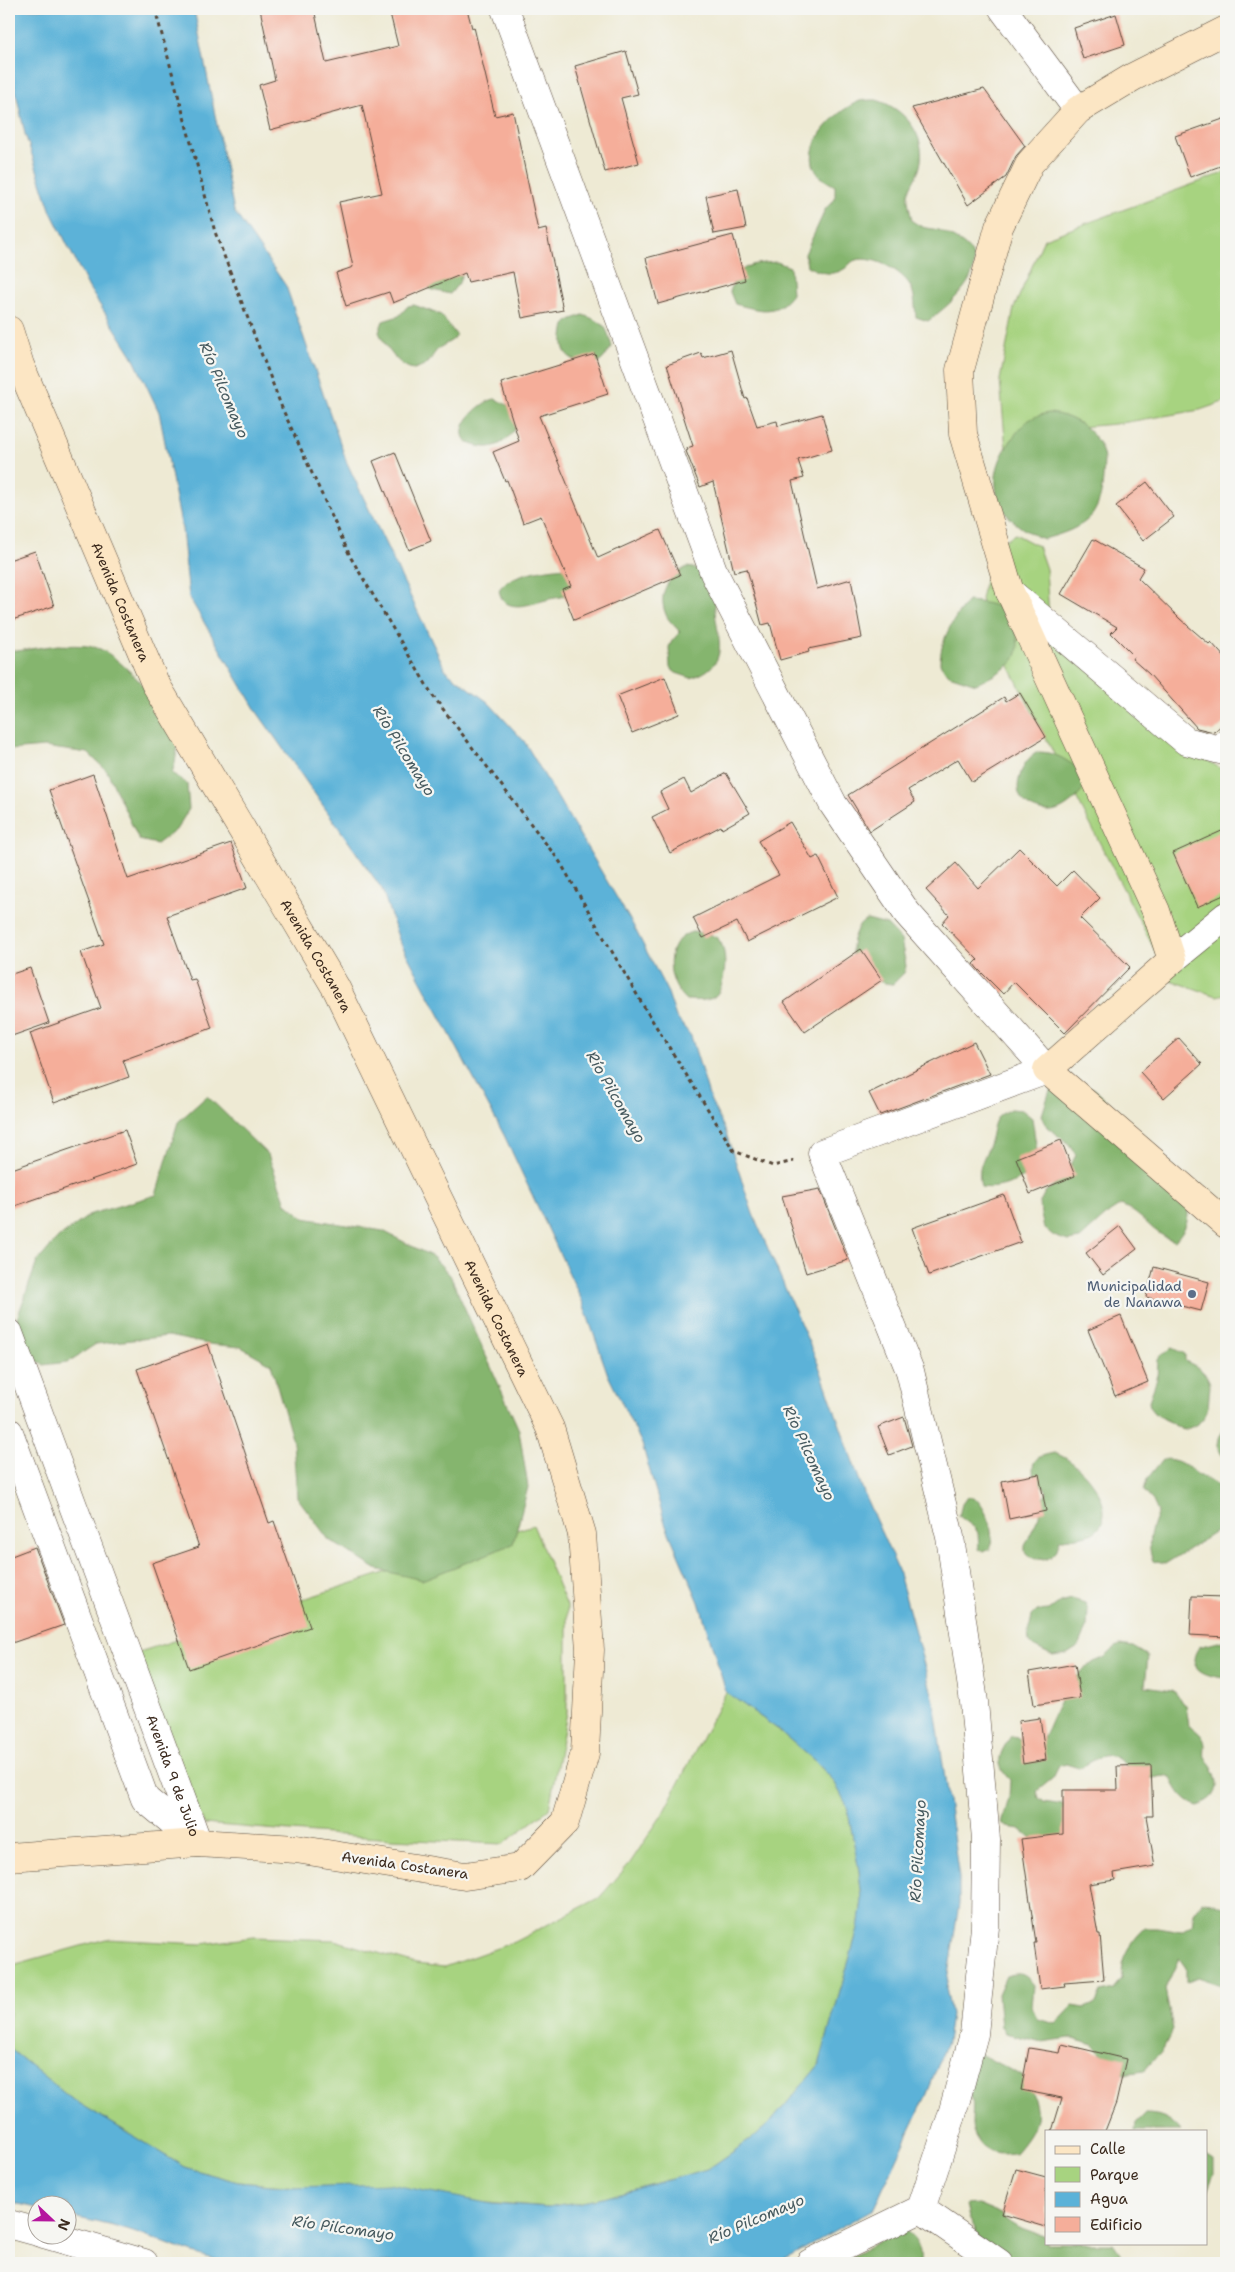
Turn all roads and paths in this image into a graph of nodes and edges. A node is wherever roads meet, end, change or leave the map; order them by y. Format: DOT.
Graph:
graph roads {
  1 [pos="155,9"];
  2 [pos="505,9"];
  3 [pos="1003,9"];
  4 [pos="1226,30"];
  5 [pos="1078,110"];
  6 [pos="9,330"];
  7 [pos="1010,592"];
  8 [pos="1226,744"];
  9 [pos="1226,916"];
  10 [pos="1172,960"];
  11 [pos="1047,1070"];
  12 [pos="822,1154"];
  13 [pos="1226,1224"];
  14 [pos="9,1333"];
  15 [pos="9,1432"];
  16 [pos="198,1843"];
  17 [pos="9,1857"];
  18 [pos="921,2209"];
  19 [pos="9,2224"];
  20 [pos="28,2229"];
  21 [pos="78,2244"];
  22 [pos="144,2263"];
  23 [pos="810,2263"];
  24 [pos="999,2263"];
  1 -- 12 [label="path"];
  2 -- 11 [label="street"];
  3 -- 5 [label="street"];
  4 -- 5 [label="street"];
  5 -- 7 [label="street"];
  6 -- 16 [label="street, Avenida Costanera"];
  7 -- 8 [label="street"];
  7 -- 10 [label="street"];
  9 -- 10 [label="street"];
  10 -- 11 [label="street"];
  11 -- 12 [label="street"];
  11 -- 13 [label="street"];
  12 -- 18 [label="street"];
  14 -- 16 [label="street, Avenida 9 de Julio"];
  15 -- 16 [label="street, Avenida 9 de Julio"];
  16 -- 17 [label="street, Avenida Costanera"];
  18 -- 23 [label="street"];
  18 -- 24 [label="street"];
  19 -- 20 [label="street"];
  21 -- 22 [label="street"];
}
